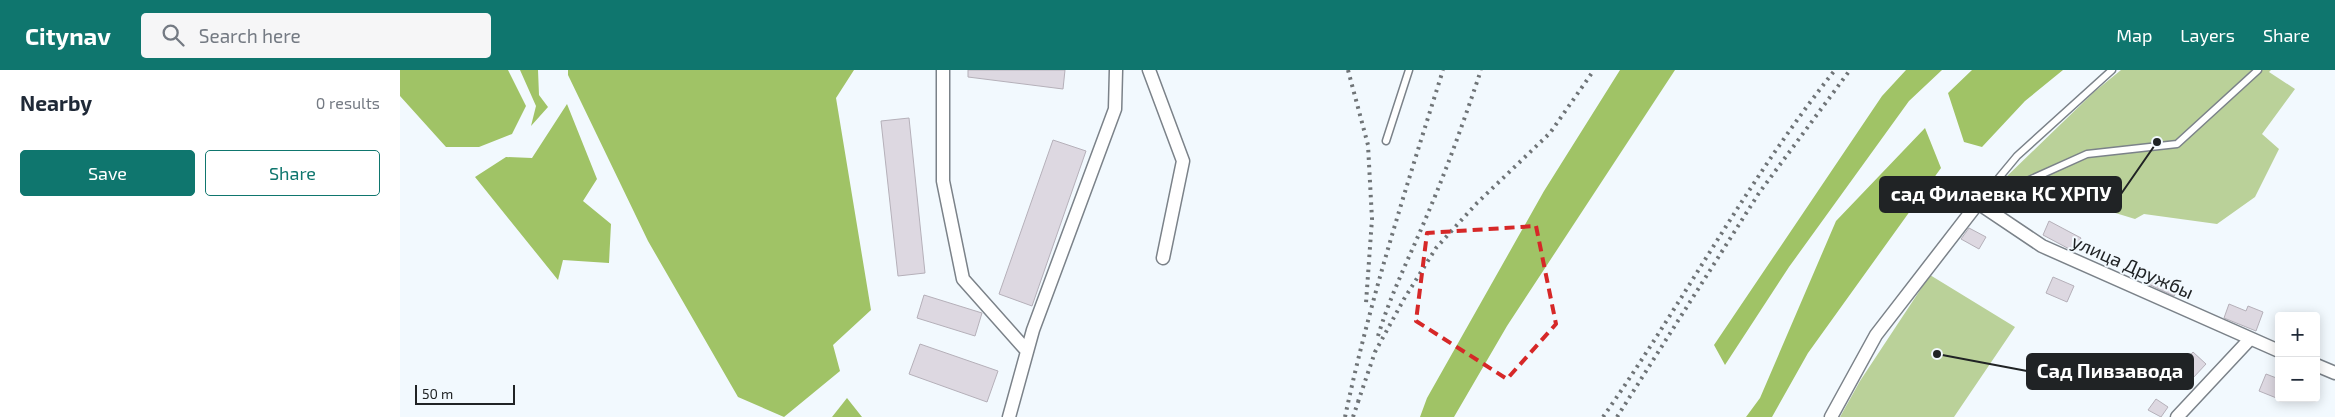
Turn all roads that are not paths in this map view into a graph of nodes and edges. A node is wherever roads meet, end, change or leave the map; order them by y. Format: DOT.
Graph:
graph roads {
  1 [pos="943,70"];
  2 [pos="1116,70"];
  3 [pos="1148,70"];
  4 [pos="1409,70"];
  5 [pos="2112,70"];
  6 [pos="2258,70"];
  7 [pos="1386,141"];
  8 [pos="1978,203"];
  9 [pos="1163,258"];
  10 [pos="2250,339"];
  11 [pos="2275,349"];
  12 [pos="1027,351"];
  13 [pos="2320,367"];
  14 [pos="2335,373"];
  15 [pos="1008,417"];
  16 [pos="1831,417"];
  17 [pos="2177,417"];
  1 -- 12 [label="street"];
  2 -- 12 [label="street"];
  3 -- 9 [label="street"];
  4 -- 7 [label="lane"];
  5 -- 8 [label="lane"];
  6 -- 8 [label="lane"];
  8 -- 10 [label="street, улица Дружбы"];
  8 -- 16 [label="street"];
  10 -- 11 [label="street, улица Дружбы"];
  10 -- 17 [label="street"];
  12 -- 15 [label="street"];
  13 -- 14 [label="street"];
}
